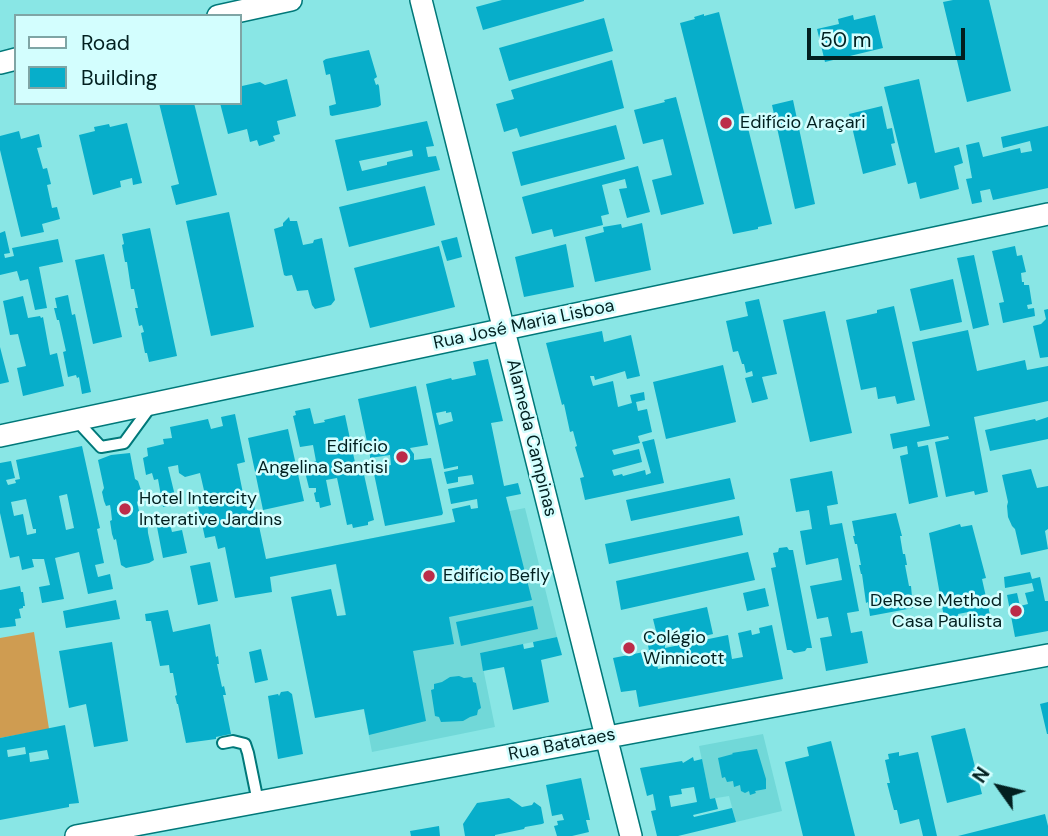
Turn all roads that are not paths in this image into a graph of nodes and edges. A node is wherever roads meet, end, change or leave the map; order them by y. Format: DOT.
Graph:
graph roads {
  1 [pos="291,0"];
  2 [pos="421,0"];
  3 [pos="227,14"];
  4 [pos="1048,214"];
  5 [pos="504,329"];
  6 [pos="152,404"];
  7 [pos="76,420"];
  8 [pos="0,436"];
  9 [pos="1048,655"];
  10 [pos="606,738"];
  11 [pos="223,743"];
  12 [pos="258,802"];
  13 [pos="76,836"];
  14 [pos="631,836"];
  1 -- 3 [label="street"];
  2 -- 5 [label="street, Alameda Campinas"];
  4 -- 5 [label="street, Rua José Maria Lisboa"];
  5 -- 6 [label="street, Rua José Maria Lisboa"];
  5 -- 10 [label="street, Alameda Campinas"];
  6 -- 7 [label="street, Rua José Maria Lisboa"];
  6 -- 7 [label="lane"];
  7 -- 8 [label="street, Rua José Maria Lisboa"];
  9 -- 10 [label="street, Rua Batataes"];
  10 -- 12 [label="street, Rua Batataes"];
  10 -- 14 [label="street, Alameda Campinas"];
  11 -- 12 [label="lane"];
  12 -- 13 [label="street, Rua Batataes"];
}
